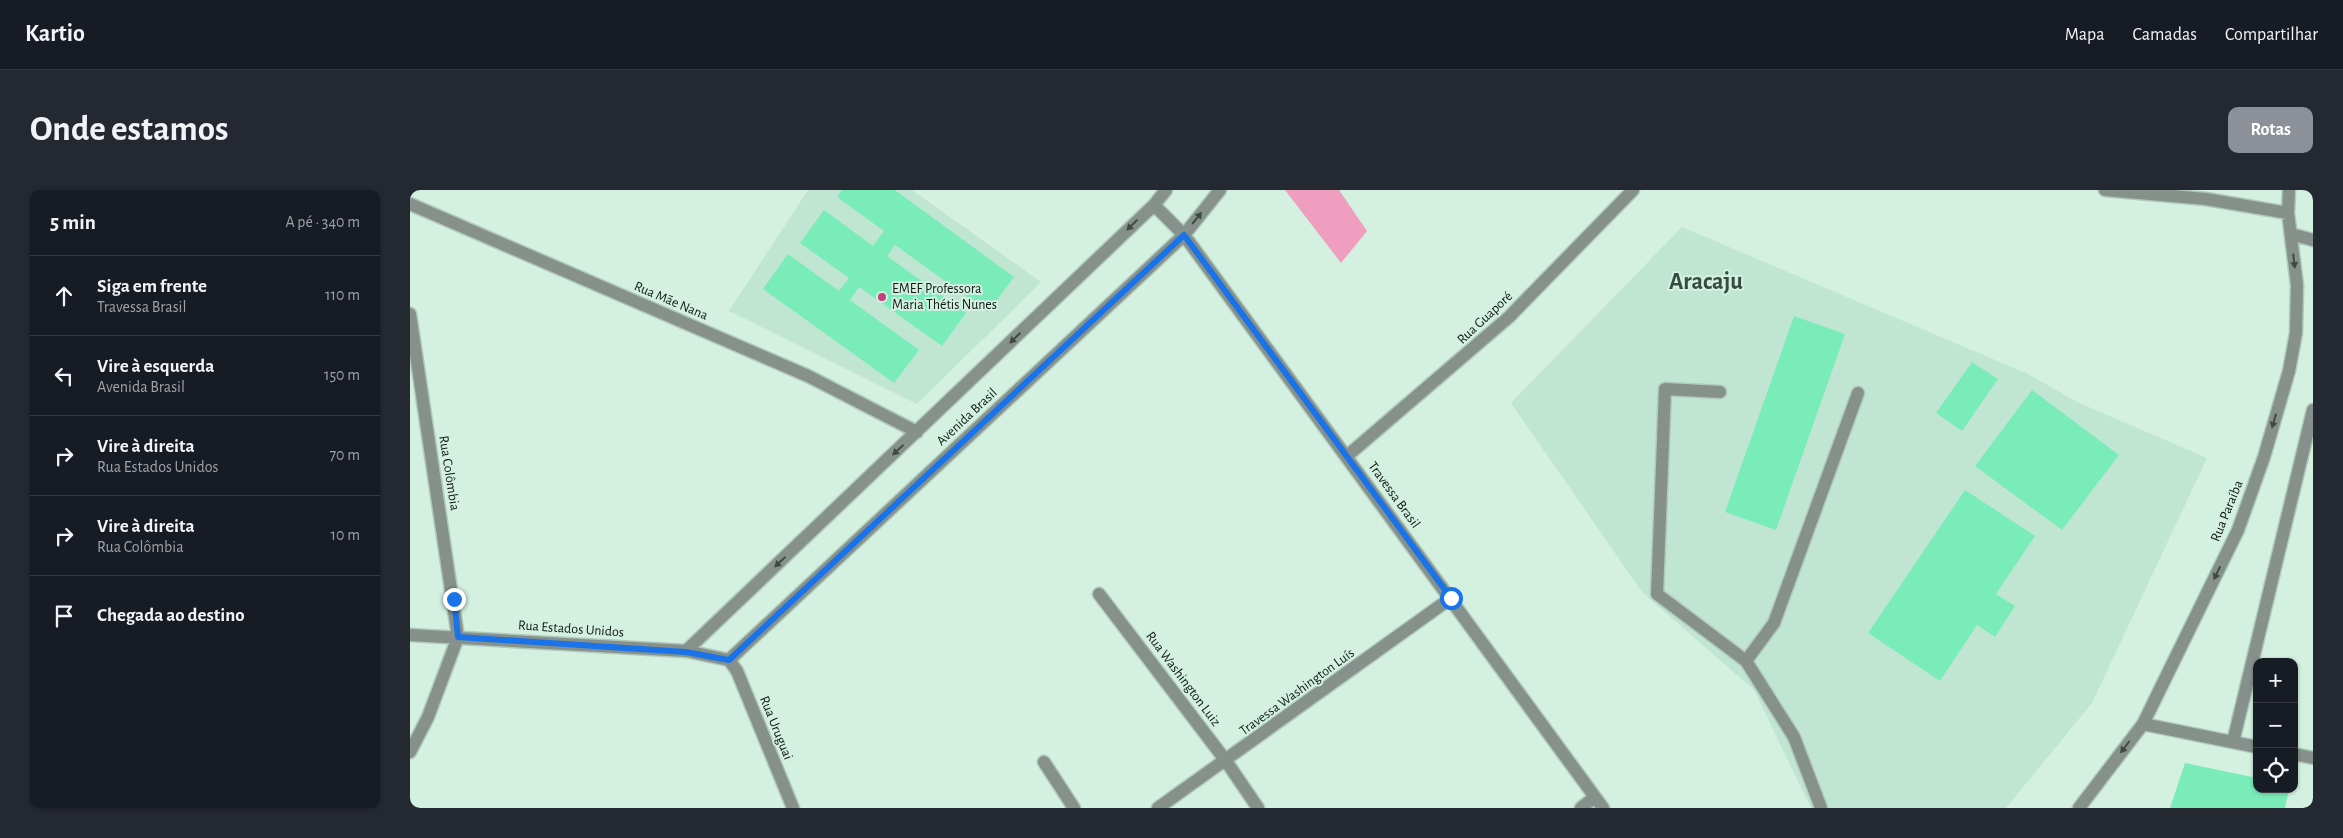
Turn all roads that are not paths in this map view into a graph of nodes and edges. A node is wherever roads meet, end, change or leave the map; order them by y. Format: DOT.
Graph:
graph roads {
  1 [pos="1166,190"];
  2 [pos="1220,190"];
  3 [pos="1633,190"];
  4 [pos="2104,190"];
  5 [pos="2289,190"];
  6 [pos="410,204"];
  7 [pos="1154,205"];
  8 [pos="2288,213"];
  9 [pos="2291,234"];
  10 [pos="1184,235"];
  11 [pos="2313,240"];
  12 [pos="410,314"];
  13 [pos="1720,392"];
  14 [pos="1858,393"];
  15 [pos="2313,410"];
  16 [pos="917,432"];
  17 [pos="1347,456"];
  18 [pos="1099,594"];
  19 [pos="1451,598"];
  20 [pos="410,635"];
  21 [pos="458,637"];
  22 [pos="686,652"];
  23 [pos="729,660"];
  24 [pos="1746,661"];
  25 [pos="2143,724"];
  26 [pos="2233,742"];
  27 [pos="2253,746"];
  28 [pos="410,752"];
  29 [pos="2298,755"];
  30 [pos="2313,758"];
  31 [pos="1226,761"];
  32 [pos="1044,762"];
  33 [pos="1596,797"];
  34 [pos="793,808"];
  35 [pos="1074,808"];
  36 [pos="1158,808"];
  37 [pos="1258,808"];
  38 [pos="1581,808"];
  39 [pos="1604,808"];
  40 [pos="1821,808"];
  41 [pos="2079,808"];
  1 -- 7 [label="street, Avenida Brasil"];
  10 -- 2 [label="street, Avenida Brasil, one-way"];
  3 -- 17 [label="street, Rua Guaporé"];
  4 -- 8 [label="street"];
  5 -- 8 [label="street, Rua Paraíba"];
  6 -- 16 [label="street, Rua Mãe Nana"];
  7 -- 10 [label="street, Travessa Brasil"];
  7 -- 16 [label="street, Avenida Brasil, one-way"];
  8 -- 9 [label="street, Rua Paraíba"];
  9 -- 11 [label="street"];
  9 -- 25 [label="street, Rua Paraíba, one-way"];
  10 -- 17 [label="street, Travessa Brasil"];
  10 -- 23 [label="street, Avenida Brasil"];
  12 -- 21 [label="street, Rua Colômbia"];
  13 -- 24 [label="street"];
  14 -- 24 [label="street"];
  15 -- 26 [label="street"];
  16 -- 22 [label="street, Avenida Brasil, one-way"];
  17 -- 19 [label="street, Travessa Brasil"];
  18 -- 31 [label="street, Rua Washington Luiz"];
  19 -- 31 [label="street, Travessa Washington Luís"];
  19 -- 33 [label="street, Travessa Brasil"];
  20 -- 21 [label="street, Rua Estados Unidos"];
  21 -- 22 [label="street, Rua Estados Unidos"];
  21 -- 28 [label="street"];
  22 -- 23 [label="street, Rua Estados Unidos"];
  23 -- 34 [label="street, Rua Uruguai"];
  24 -- 40 [label="street"];
  25 -- 26 [label="street"];
  25 -- 41 [label="street, Rua Paraíba, one-way"];
  26 -- 27 [label="street"];
  29 -- 30 [label="street"];
  31 -- 36 [label="street, Travessa Washington Luís"];
  31 -- 37 [label="street, Rua Washington Luiz"];
  32 -- 35 [label="street"];
  33 -- 38 [label="street"];
  33 -- 39 [label="street, Travessa Brasil"];
}
